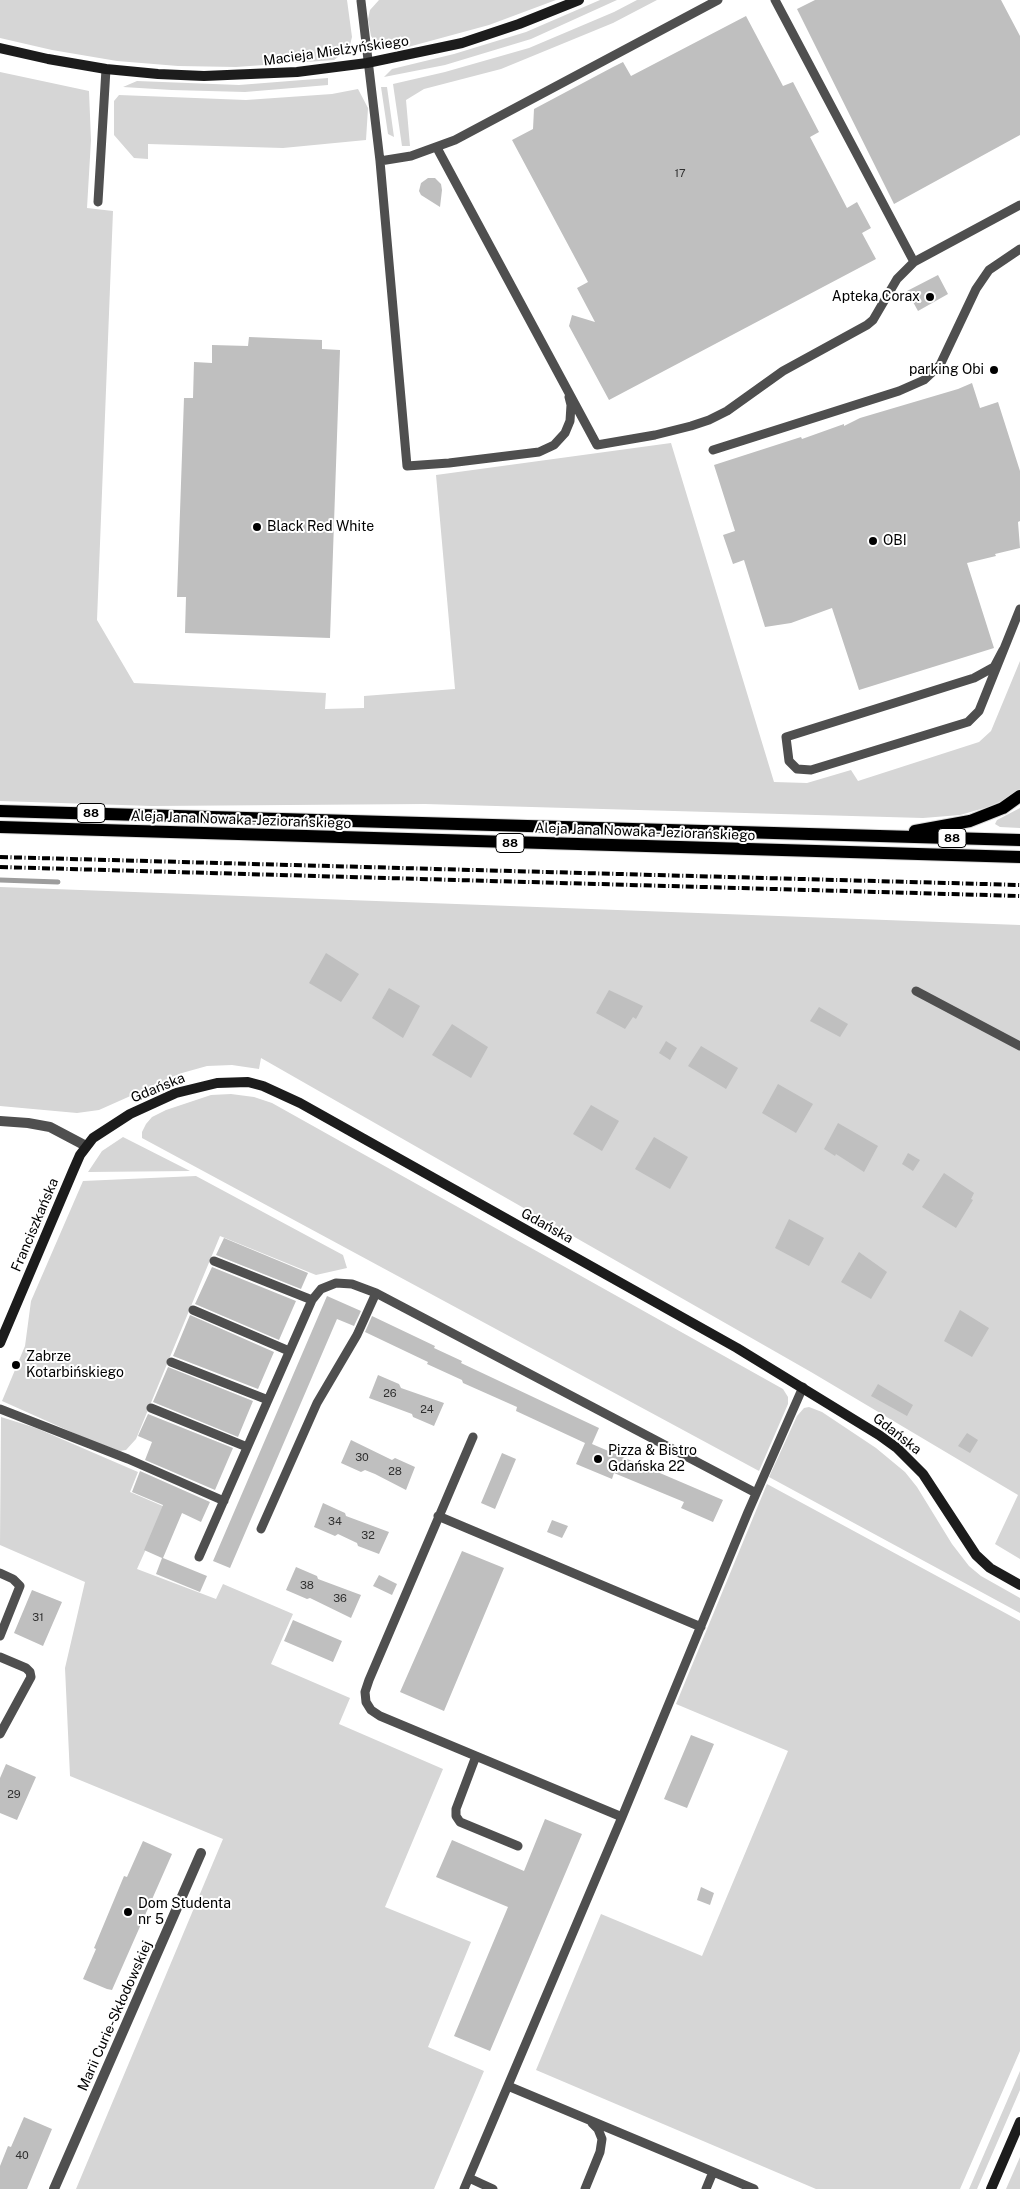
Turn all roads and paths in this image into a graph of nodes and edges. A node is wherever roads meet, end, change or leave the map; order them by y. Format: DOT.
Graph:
graph roads {
  1 [pos="579,0"];
  2 [pos="718,0"];
  3 [pos="775,0"];
  4 [pos="361,1"];
  5 [pos="0,48"];
  6 [pos="367,64"];
  7 [pos="106,69"];
  8 [pos="436,148"];
  9 [pos="380,161"];
  10 [pos="98,202"];
  11 [pos="1020,205"];
  12 [pos="1020,249"];
  13 [pos="914,262"];
  14 [pos="567,390"];
  15 [pos="713,450"];
  16 [pos="1020,609"];
  17 [pos="1003,650"];
  18 [pos="1020,796"];
  19 [pos="0,810"];
  20 [pos="0,828"];
  21 [pos="885,836"];
  22 [pos="1020,840"];
  23 [pos="1020,857"];
  24 [pos="916,991"];
  25 [pos="1020,1046"];
  26 [pos="0,1121"];
  27 [pos="86,1146"];
  28 [pos="214,1261"];
  29 [pos="376,1293"];
  30 [pos="312,1300"];
  31 [pos="193,1310"];
  32 [pos="0,1343"];
  33 [pos="289,1351"];
  34 [pos="171,1362"];
  35 [pos="803,1387"];
  36 [pos="268,1400"];
  37 [pos="151,1408"];
  38 [pos="0,1409"];
  39 [pos="473,1437"];
  40 [pos="247,1447"];
  41 [pos="756,1493"];
  42 [pos="224,1501"];
  43 [pos="438,1516"];
  44 [pos="261,1529"];
  45 [pos="199,1557"];
  46 [pos="0,1573"];
  47 [pos="1020,1585"];
  48 [pos="701,1627"];
  49 [pos="0,1636"];
  50 [pos="0,1657"];
  51 [pos="0,1734"];
  52 [pos="476,1756"];
  53 [pos="622,1817"];
  54 [pos="518,1846"];
  55 [pos="201,1853"];
  56 [pos="508,2086"];
  57 [pos="588,2119"];
  58 [pos="1020,2122"];
  59 [pos="713,2172"];
  60 [pos="469,2178"];
  61 [pos="54,2189"];
  62 [pos="464,2189"];
  63 [pos="493,2189"];
  64 [pos="586,2189"];
  65 [pos="706,2189"];
  66 [pos="754,2189"];
  67 [pos="991,2189"];
  1 -- 6 [label="street, Macieja Mielżyńskiego"];
  2 -- 8 [label="lane"];
  3 -- 13 [label="lane"];
  4 -- 6 [label="lane"];
  5 -- 7 [label="street, Macieja Mielżyńskiego"];
  6 -- 7 [label="street, Macieja Mielżyńskiego"];
  6 -- 9 [label="lane"];
  7 -- 10 [label="lane"];
  8 -- 9 [label="lane"];
  8 -- 14 [label="lane"];
  9 -- 14 [label="lane"];
  11 -- 13 [label="lane"];
  12 -- 15 [label="lane"];
  13 -- 14 [label="lane"];
  16 -- 17 [label="lane"];
  17 -- 17 [label="lane"];
  18 -- 21 [label="main road"];
  19 -- 21 [label="main road, Aleja Jana Nowaka-Jeziorańskiego / 88"];
  20 -- 23 [label="main road, Aleja Jana Nowaka-Jeziorańskiego / 88"];
  21 -- 22 [label="main road, Aleja Jana Nowaka-Jeziorańskiego / 88"];
  24 -- 25 [label="lane"];
  26 -- 27 [label="street"];
  27 -- 32 [label="street, Franciszkańska"];
  27 -- 35 [label="street, Gdańska"];
  28 -- 30 [label="lane"];
  29 -- 30 [label="lane"];
  29 -- 41 [label="lane"];
  29 -- 44 [label="lane"];
  30 -- 33 [label="lane"];
  31 -- 33 [label="lane"];
  33 -- 36 [label="lane"];
  34 -- 36 [label="lane"];
  35 -- 41 [label="lane"];
  35 -- 47 [label="street, Gdańska"];
  36 -- 40 [label="lane"];
  37 -- 40 [label="lane"];
  38 -- 42 [label="lane"];
  39 -- 43 [label="lane"];
  40 -- 42 [label="lane"];
  41 -- 48 [label="lane"];
  42 -- 45 [label="lane"];
  43 -- 48 [label="lane"];
  43 -- 52 [label="lane"];
  46 -- 49 [label="lane"];
  48 -- 53 [label="lane"];
  50 -- 51 [label="lane"];
  52 -- 53 [label="lane"];
  52 -- 54 [label="lane"];
  53 -- 56 [label="lane"];
  55 -- 61 [label="street, Marii Curie-Skłodowskiej"];
  56 -- 57 [label="lane"];
  56 -- 60 [label="lane"];
  57 -- 59 [label="lane"];
  57 -- 64 [label="lane"];
  58 -- 67 [label="street"];
  59 -- 65 [label="lane"];
  59 -- 66 [label="lane"];
  60 -- 62 [label="lane"];
  60 -- 63 [label="lane"];
}
